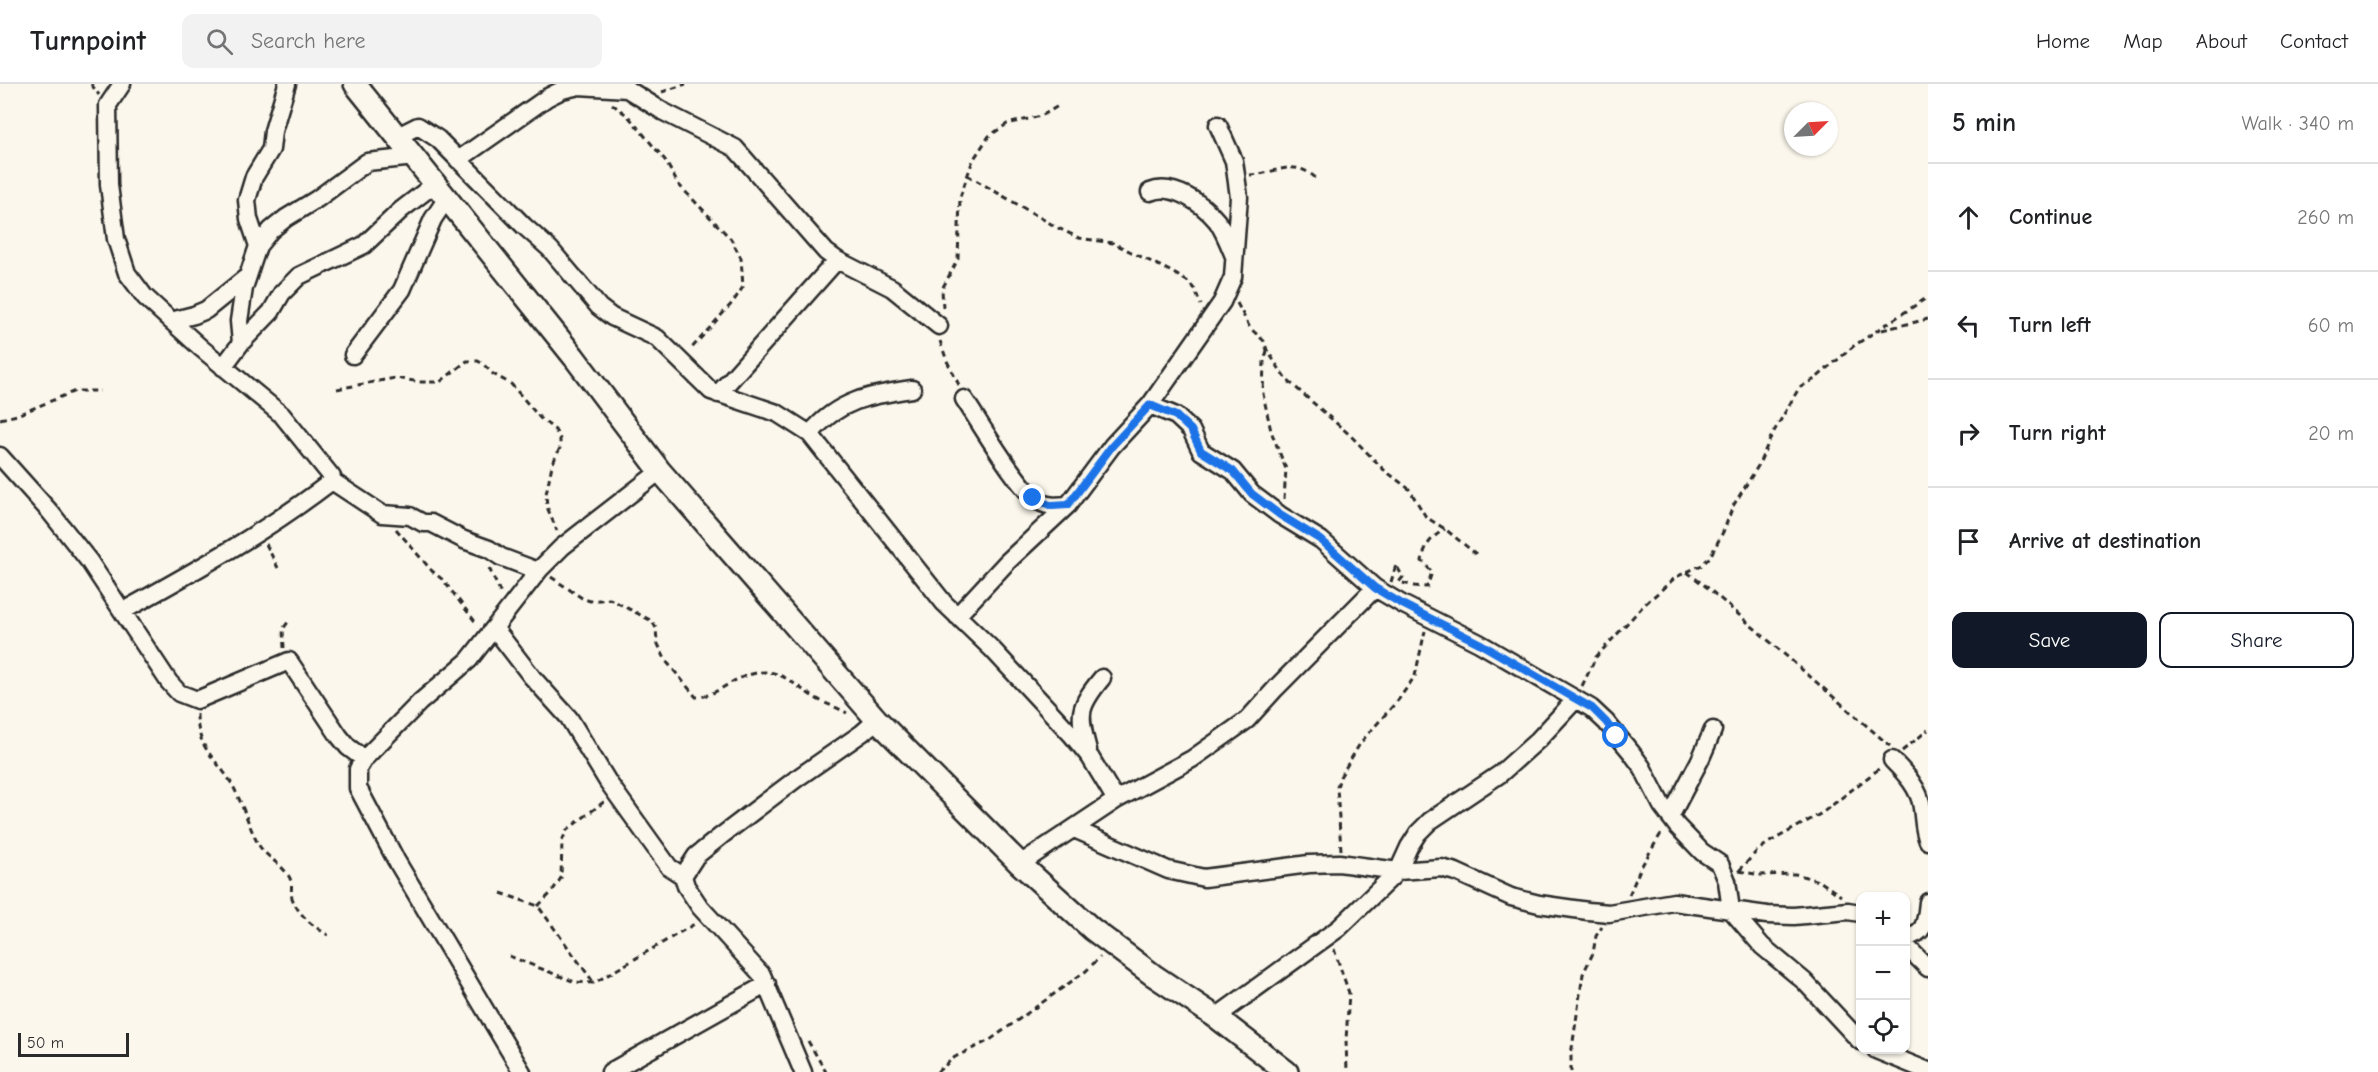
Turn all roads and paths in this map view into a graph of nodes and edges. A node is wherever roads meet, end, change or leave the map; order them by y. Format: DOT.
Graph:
graph roads {
  1 [pos="122,84"];
  2 [pos="288,84"];
  3 [pos="355,84"];
  4 [pos="686,84"];
  5 [pos="640,96"];
  6 [pos="609,102"];
  7 [pos="1060,105"];
  8 [pos="1218,125"];
  9 [pos="398,136"];
  10 [pos="415,157"];
  11 [pos="458,160"];
  12 [pos="967,175"];
  13 [pos="1237,175"];
  14 [pos="1318,180"];
  15 [pos="441,191"];
  16 [pos="1150,192"];
  17 [pos="258,246"];
  18 [pos="1235,257"];
  19 [pos="837,260"];
  20 [pos="248,276"];
  21 [pos="1229,288"];
  22 [pos="1928,297"];
  23 [pos="1213,315"];
  24 [pos="1928,319"];
  25 [pos="171,321"];
  26 [pos="939,326"];
  27 [pos="1878,331"];
  28 [pos="241,343"];
  29 [pos="1267,350"];
  30 [pos="353,355"];
  31 [pos="681,360"];
  32 [pos="223,367"];
  33 [pos="337,389"];
  34 [pos="912,389"];
  35 [pos="100,391"];
  36 [pos="718,394"];
  37 [pos="964,399"];
  38 [pos="1150,405"];
  39 [pos="0,419"];
  40 [pos="810,434"];
  41 [pos="0,456"];
  42 [pos="660,471"];
  43 [pos="332,482"];
  44 [pos="1068,505"];
  45 [pos="1280,515"];
  46 [pos="386,516"];
  47 [pos="1445,529"];
  48 [pos="258,533"];
  49 [pos="481,546"];
  50 [pos="562,547"];
  51 [pos="1476,554"];
  52 [pos="278,568"];
  53 [pos="539,570"];
  54 [pos="1687,572"];
  55 [pos="1381,591"];
  56 [pos="510,608"];
  57 [pos="123,611"];
  58 [pos="957,616"];
  59 [pos="1429,617"];
  60 [pos="288,622"];
  61 [pos="492,633"];
  62 [pos="289,661"];
  63 [pos="1102,678"];
  64 [pos="1576,699"];
  65 [pos="197,700"];
  66 [pos="874,723"];
  67 [pos="1713,730"];
  68 [pos="1928,730"];
  69 [pos="1090,757"];
  70 [pos="1895,757"];
  71 [pos="364,759"];
  72 [pos="616,793"];
  73 [pos="1116,800"];
  74 [pos="1670,817"];
  75 [pos="1074,829"];
  76 [pos="1928,841"];
  77 [pos="1339,863"];
  78 [pos="1020,864"];
  79 [pos="1720,864"];
  80 [pos="1398,871"];
  81 [pos="1739,871"];
  82 [pos="683,876"];
  83 [pos="501,893"];
  84 [pos="1842,897"];
  85 [pos="1928,902"];
  86 [pos="538,906"];
  87 [pos="1731,910"];
  88 [pos="1856,912"];
  89 [pos="1609,913"];
  90 [pos="708,916"];
  91 [pos="328,936"];
  92 [pos="1329,936"];
  93 [pos="1910,936"];
  94 [pos="1113,946"];
  95 [pos="1910,951"];
  96 [pos="509,956"];
  97 [pos="1928,968"];
  98 [pos="594,983"];
  99 [pos="767,984"];
  100 [pos="1216,1017"];
  101 [pos="1856,1037"];
  102 [pos="1886,1054"];
  103 [pos="1928,1071"];
  104 [pos="522,1072"];
  105 [pos="610,1072"];
  106 [pos="803,1072"];
  107 [pos="937,1072"];
  108 [pos="1287,1072"];
  109 [pos="1347,1072"];
  110 [pos="1571,1072"];
  1 -- 25 [label="street"];
  2 -- 17 [label="street"];
  3 -- 9 [label="street"];
  4 -- 5 [label="path"];
  5 -- 11 [label="street"];
  5 -- 19 [label="street"];
  6 -- 31 [label="path"];
  7 -- 12 [label="path"];
  8 -- 13 [label="street"];
  9 -- 10 [label="street"];
  9 -- 11 [label="street"];
  10 -- 15 [label="street"];
  10 -- 17 [label="street"];
  11 -- 31 [label="street"];
  12 -- 23 [label="path"];
  12 -- 26 [label="path"];
  13 -- 14 [label="path"];
  13 -- 18 [label="street"];
  15 -- 28 [label="street"];
  15 -- 30 [label="street"];
  15 -- 42 [label="street"];
  16 -- 18 [label="street"];
  17 -- 20 [label="street"];
  18 -- 21 [label="street"];
  19 -- 26 [label="street"];
  19 -- 36 [label="street"];
  20 -- 25 [label="street"];
  20 -- 28 [label="street"];
  21 -- 23 [label="street"];
  21 -- 29 [label="path"];
  22 -- 27 [label="path"];
  23 -- 38 [label="street"];
  24 -- 27 [label="path"];
  25 -- 32 [label="street"];
  26 -- 37 [label="path"];
  27 -- 54 [label="path"];
  28 -- 32 [label="street"];
  29 -- 45 [label="path"];
  29 -- 47 [label="path"];
  31 -- 36 [label="street"];
  32 -- 43 [label="street"];
  33 -- 50 [label="path"];
  34 -- 40 [label="street"];
  35 -- 39 [label="path"];
  36 -- 40 [label="street"];
  37 -- 44 [label="street"];
  38 -- 44 [label="street"];
  38 -- 45 [label="street"];
  40 -- 58 [label="street"];
  41 -- 57 [label="street"];
  42 -- 50 [label="street"];
  42 -- 66 [label="street"];
  43 -- 46 [label="street"];
  43 -- 48 [label="street"];
  44 -- 58 [label="street"];
  45 -- 55 [label="street"];
  46 -- 49 [label="street"];
  46 -- 61 [label="path"];
  47 -- 51 [label="path"];
  47 -- 55 [label="path"];
  48 -- 52 [label="path"];
  48 -- 57 [label="street"];
  49 -- 53 [label="street"];
  49 -- 56 [label="path"];
  50 -- 53 [label="street"];
  53 -- 56 [label="street"];
  53 -- 66 [label="path"];
  54 -- 64 [label="path"];
  54 -- 70 [label="path"];
  55 -- 59 [label="street"];
  55 -- 73 [label="street"];
  56 -- 61 [label="street"];
  57 -- 65 [label="street"];
  58 -- 69 [label="street"];
  59 -- 64 [label="street"];
  59 -- 77 [label="path"];
  60 -- 62 [label="path"];
  61 -- 71 [label="street"];
  61 -- 72 [label="street"];
  62 -- 65 [label="street"];
  62 -- 71 [label="street"];
  63 -- 69 [label="street"];
  64 -- 74 [label="street"];
  64 -- 80 [label="street"];
  65 -- 91 [label="path"];
  66 -- 78 [label="street"];
  66 -- 82 [label="street"];
  67 -- 74 [label="street"];
  68 -- 70 [label="path"];
  69 -- 73 [label="street"];
  70 -- 76 [label="street"];
  70 -- 81 [label="path"];
  71 -- 104 [label="street"];
  72 -- 82 [label="street"];
  72 -- 86 [label="path"];
  73 -- 75 [label="street"];
  74 -- 79 [label="street"];
  74 -- 89 [label="path"];
  75 -- 77 [label="street"];
  75 -- 78 [label="street"];
  77 -- 80 [label="street"];
  78 -- 94 [label="street"];
  79 -- 81 [label="path"];
  79 -- 87 [label="street"];
  80 -- 89 [label="street"];
  80 -- 92 [label="street"];
  81 -- 84 [label="path"];
  82 -- 90 [label="street"];
  83 -- 86 [label="path"];
  85 -- 93 [label="street"];
  86 -- 98 [label="path"];
  87 -- 88 [label="street"];
  87 -- 89 [label="street"];
  87 -- 101 [label="street"];
  89 -- 110 [label="path"];
  90 -- 98 [label="path"];
  90 -- 99 [label="street"];
  92 -- 100 [label="street"];
  92 -- 109 [label="path"];
  94 -- 100 [label="street"];
  94 -- 107 [label="path"];
  95 -- 97 [label="street"];
  96 -- 98 [label="path"];
  99 -- 105 [label="street"];
  99 -- 106 [label="street"];
  100 -- 108 [label="street"];
  102 -- 103 [label="street"];
}
